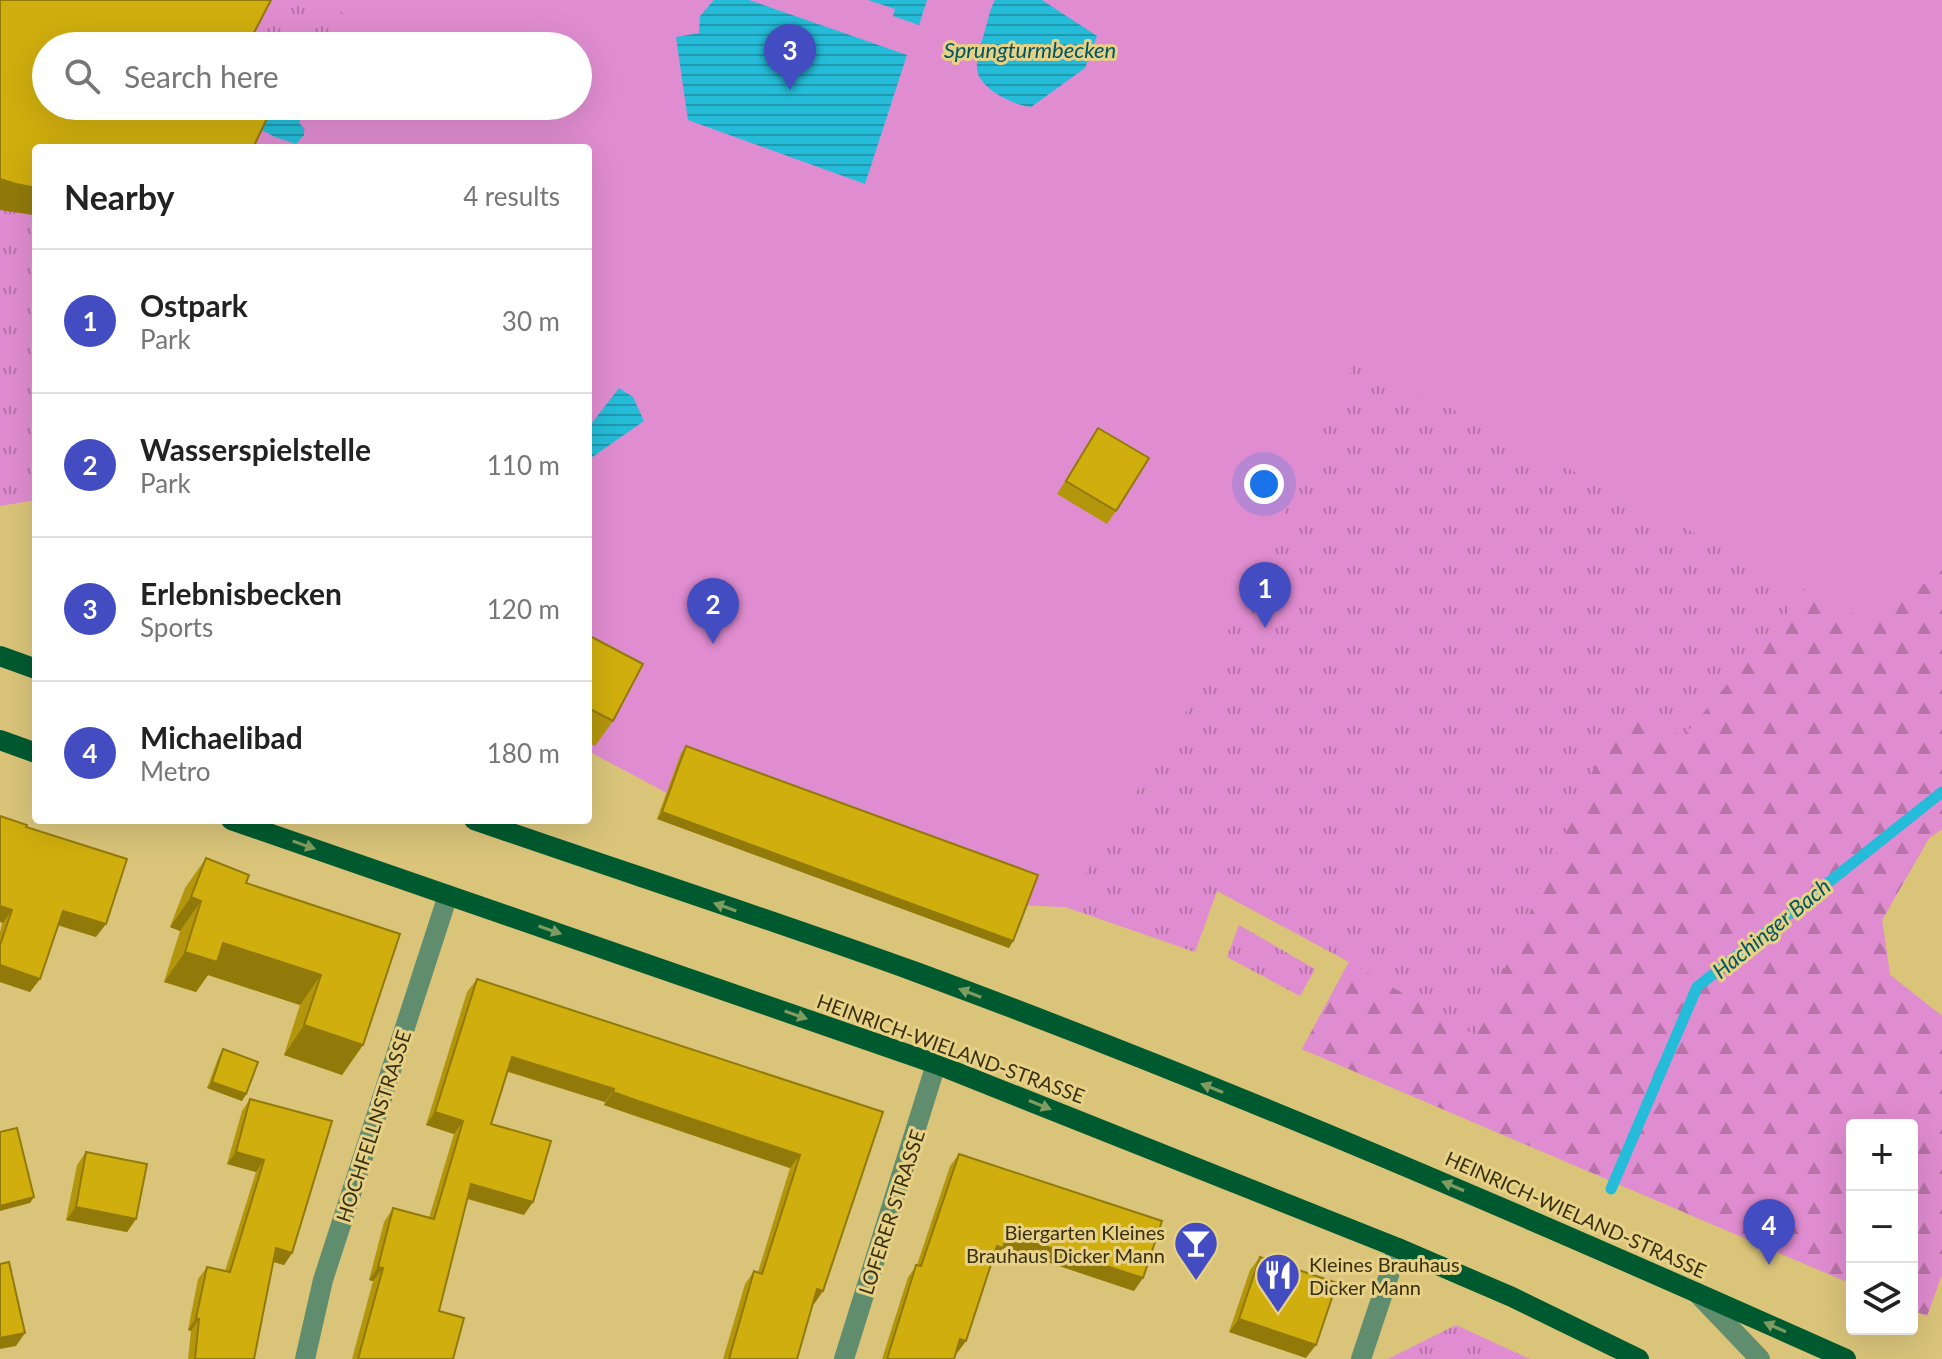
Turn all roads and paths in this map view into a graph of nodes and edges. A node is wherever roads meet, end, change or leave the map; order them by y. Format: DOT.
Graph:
graph roads {
  1 [pos="0,656"];
  2 [pos="32,668"];
  3 [pos="0,740"];
  4 [pos="32,752"];
  5 [pos="243,824"];
  6 [pos="486,824"];
  7 [pos="448,895"];
  8 [pos="936,1064"];
  9 [pos="1398,1248"];
  10 [pos="1697,1293"];
  11 [pos="305,1359"];
  12 [pos="844,1359"];
  13 [pos="1361,1359"];
  14 [pos="1639,1359"];
  15 [pos="1760,1359"];
  16 [pos="1846,1359"];
  1 -- 2 [label="main road"];
  3 -- 4 [label="main road"];
  5 -- 7 [label="main road, HEINRICH-WIELAND-STRASSE, one-way"];
  10 -- 6 [label="main road, HEINRICH-WIELAND-STRASSE, one-way"];
  7 -- 8 [label="main road, HEINRICH-WIELAND-STRASSE, one-way"];
  7 -- 11 [label="street, HOCHFELLNSTRASSE"];
  8 -- 9 [label="main road, HEINRICH-WIELAND-STRASSE, one-way"];
  8 -- 12 [label="street, LOFERER STRASSE"];
  9 -- 13 [label="street"];
  9 -- 14 [label="main road, HEINRICH-WIELAND-STRASSE"];
  10 -- 15 [label="street"];
  16 -- 10 [label="main road, HEINRICH-WIELAND-STRASSE, one-way"];
}
